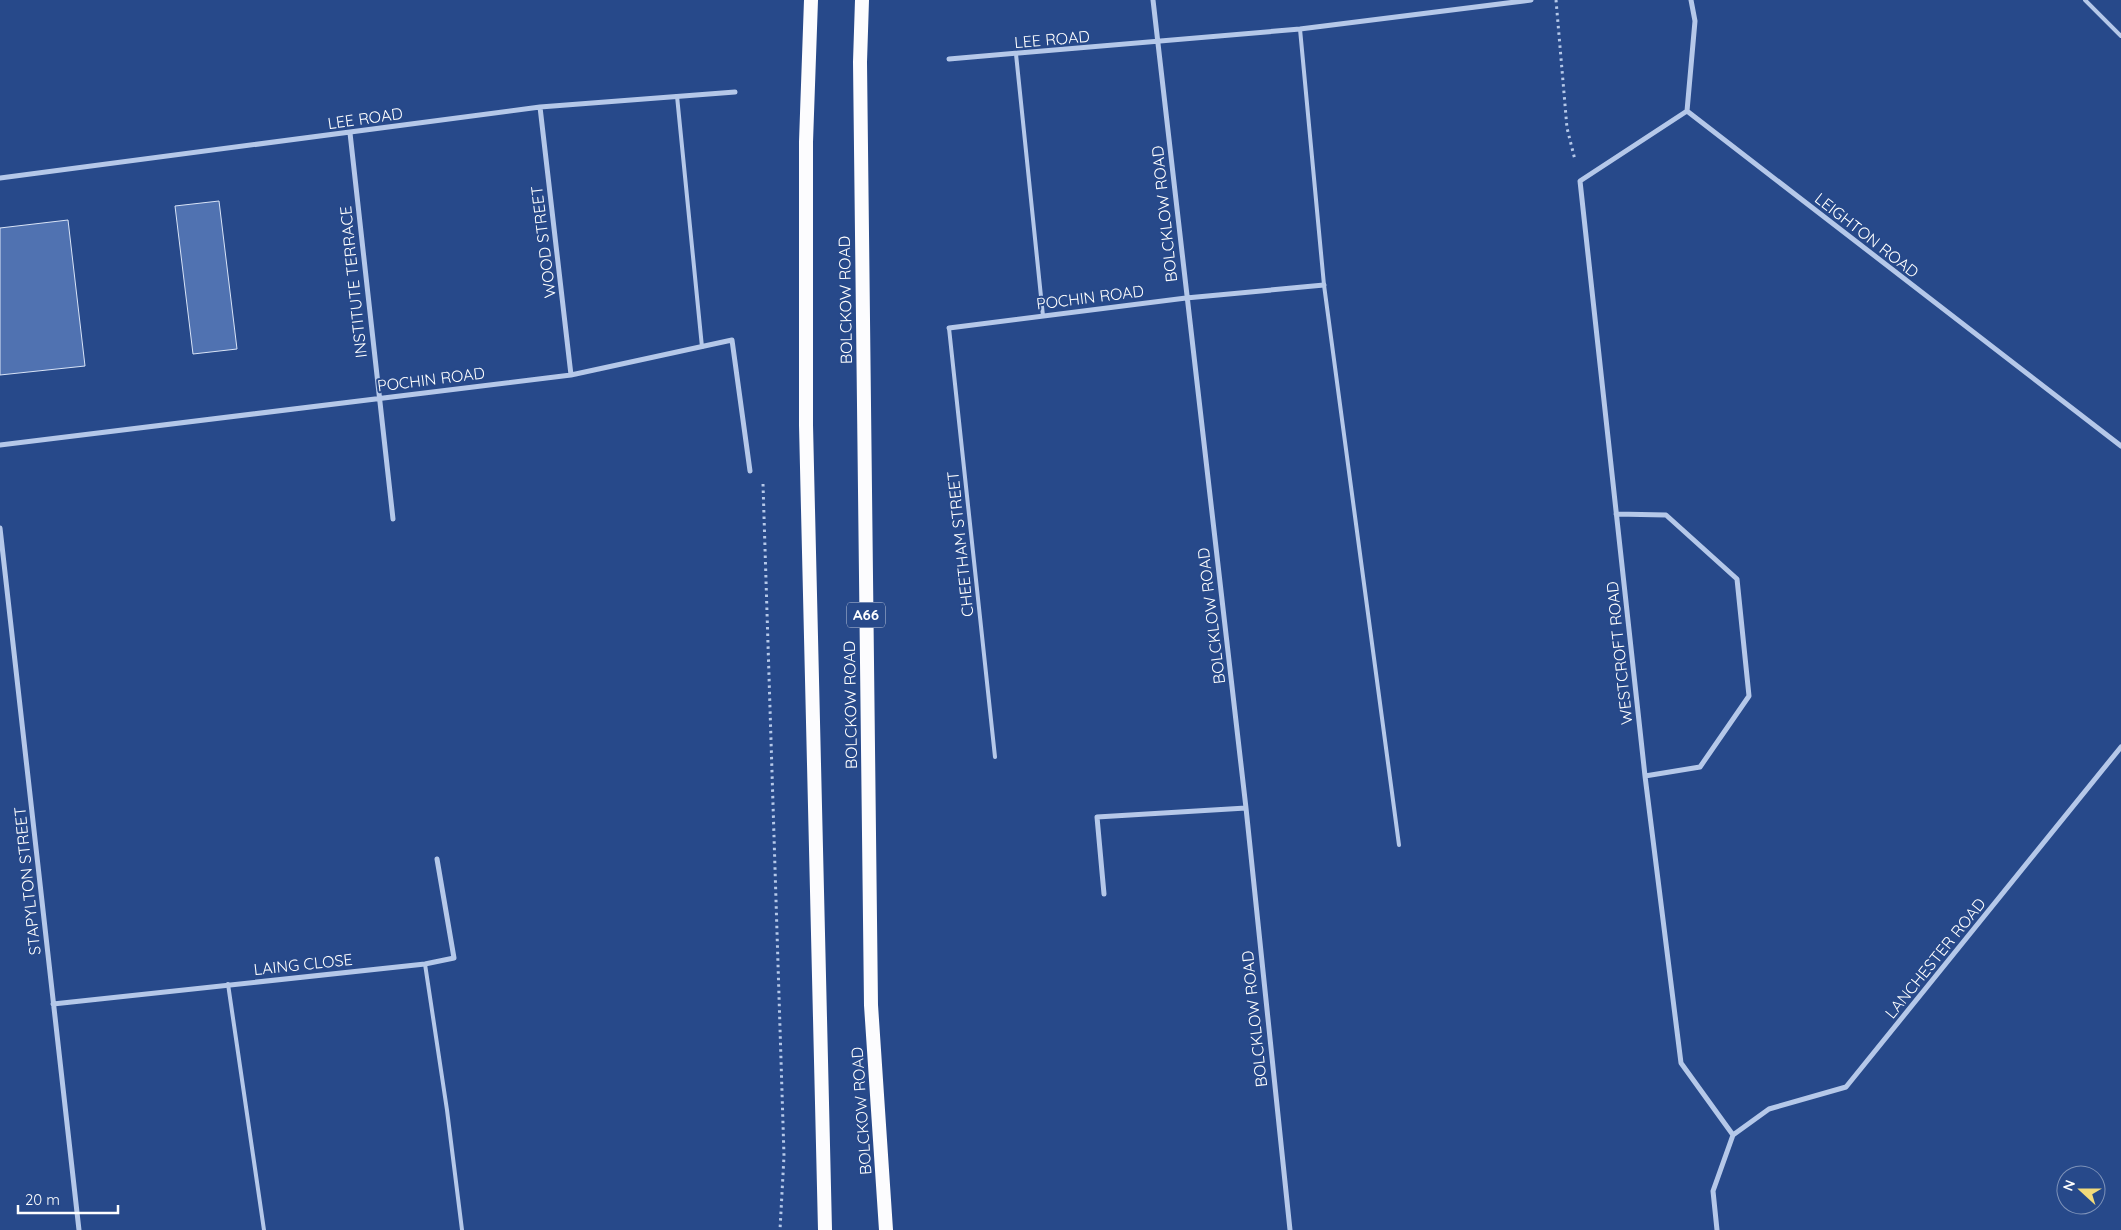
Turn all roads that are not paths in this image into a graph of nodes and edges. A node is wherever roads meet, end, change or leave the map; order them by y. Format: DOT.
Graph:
graph roads {
  1 [pos="811,0"];
  2 [pos="862,0"];
  3 [pos="1152,0"];
  4 [pos="1530,0"];
  5 [pos="1691,0"];
  6 [pos="2085,0"];
  7 [pos="1300,29"];
  8 [pos="2121,36"];
  9 [pos="1158,42"];
  10 [pos="1016,54"];
  11 [pos="949,59"];
  12 [pos="735,92"];
  13 [pos="677,96"];
  14 [pos="540,107"];
  15 [pos="1687,111"];
  16 [pos="350,133"];
  17 [pos="0,178"];
  18 [pos="1324,285"];
  19 [pos="1186,298"];
  20 [pos="1043,316"];
  21 [pos="949,328"];
  22 [pos="702,347"];
  23 [pos="570,375"];
  24 [pos="378,398"];
  25 [pos="0,445"];
  26 [pos="2121,446"];
  27 [pos="750,471"];
  28 [pos="1616,514"];
  29 [pos="393,518"];
  30 [pos="0,528"];
  31 [pos="2121,747"];
  32 [pos="995,757"];
  33 [pos="1645,776"];
  34 [pos="1246,808"];
  35 [pos="1399,845"];
  36 [pos="437,859"];
  37 [pos="1104,894"];
  38 [pos="425,964"];
  39 [pos="228,984"];
  40 [pos="53,1004"];
  41 [pos="1733,1135"];
  42 [pos="79,1230"];
  43 [pos="264,1230"];
  44 [pos="462,1230"];
  45 [pos="825,1230"];
  46 [pos="886,1230"];
  47 [pos="1290,1230"];
  48 [pos="1717,1230"];
  1 -- 45 [label="highway"];
  2 -- 46 [label="highway, BOLCKOW ROAD / A66"];
  3 -- 9 [label="street, BOLCKLOW ROAD"];
  4 -- 7 [label="street, LEE ROAD"];
  5 -- 15 [label="street"];
  6 -- 8 [label="lane"];
  7 -- 9 [label="street, LEE ROAD"];
  7 -- 18 [label="lane"];
  9 -- 10 [label="street, LEE ROAD"];
  9 -- 19 [label="street, BOLCKLOW ROAD"];
  10 -- 11 [label="street, LEE ROAD"];
  10 -- 20 [label="lane"];
  12 -- 13 [label="street, LEE ROAD"];
  13 -- 14 [label="street, LEE ROAD"];
  13 -- 22 [label="lane"];
  14 -- 16 [label="street, LEE ROAD"];
  14 -- 23 [label="street, WOOD STREET"];
  15 -- 26 [label="street, LEIGHTON ROAD"];
  15 -- 28 [label="street, WESTCROFT ROAD"];
  16 -- 17 [label="street, LEE ROAD"];
  16 -- 24 [label="street, INSTITUTE TERRACE"];
  18 -- 19 [label="street, POCHIN ROAD"];
  18 -- 35 [label="lane"];
  19 -- 20 [label="street, POCHIN ROAD"];
  19 -- 34 [label="street, BOLCKLOW ROAD"];
  20 -- 21 [label="street, POCHIN ROAD"];
  21 -- 32 [label="lane, CHEETHAM STREET"];
  22 -- 23 [label="street, POCHIN ROAD"];
  22 -- 27 [label="street, POCHIN ROAD"];
  23 -- 24 [label="street, POCHIN ROAD"];
  24 -- 25 [label="street, POCHIN ROAD"];
  24 -- 29 [label="street, INSTITUTE TERRACE"];
  28 -- 33 [label="street, WESTCROFT ROAD"];
  28 -- 33 [label="street"];
  30 -- 40 [label="street, STAPYLTON STREET"];
  31 -- 41 [label="street, LANCHESTER ROAD"];
  33 -- 41 [label="street, WESTCROFT ROAD"];
  34 -- 37 [label="street"];
  34 -- 47 [label="street, BOLCKLOW ROAD"];
  36 -- 38 [label="street, LAING CLOSE"];
  38 -- 39 [label="street, LAING CLOSE"];
  38 -- 44 [label="lane"];
  39 -- 40 [label="street, LAING CLOSE"];
  39 -- 43 [label="lane"];
  40 -- 42 [label="street, STAPYLTON STREET"];
  41 -- 48 [label="street"];
}
